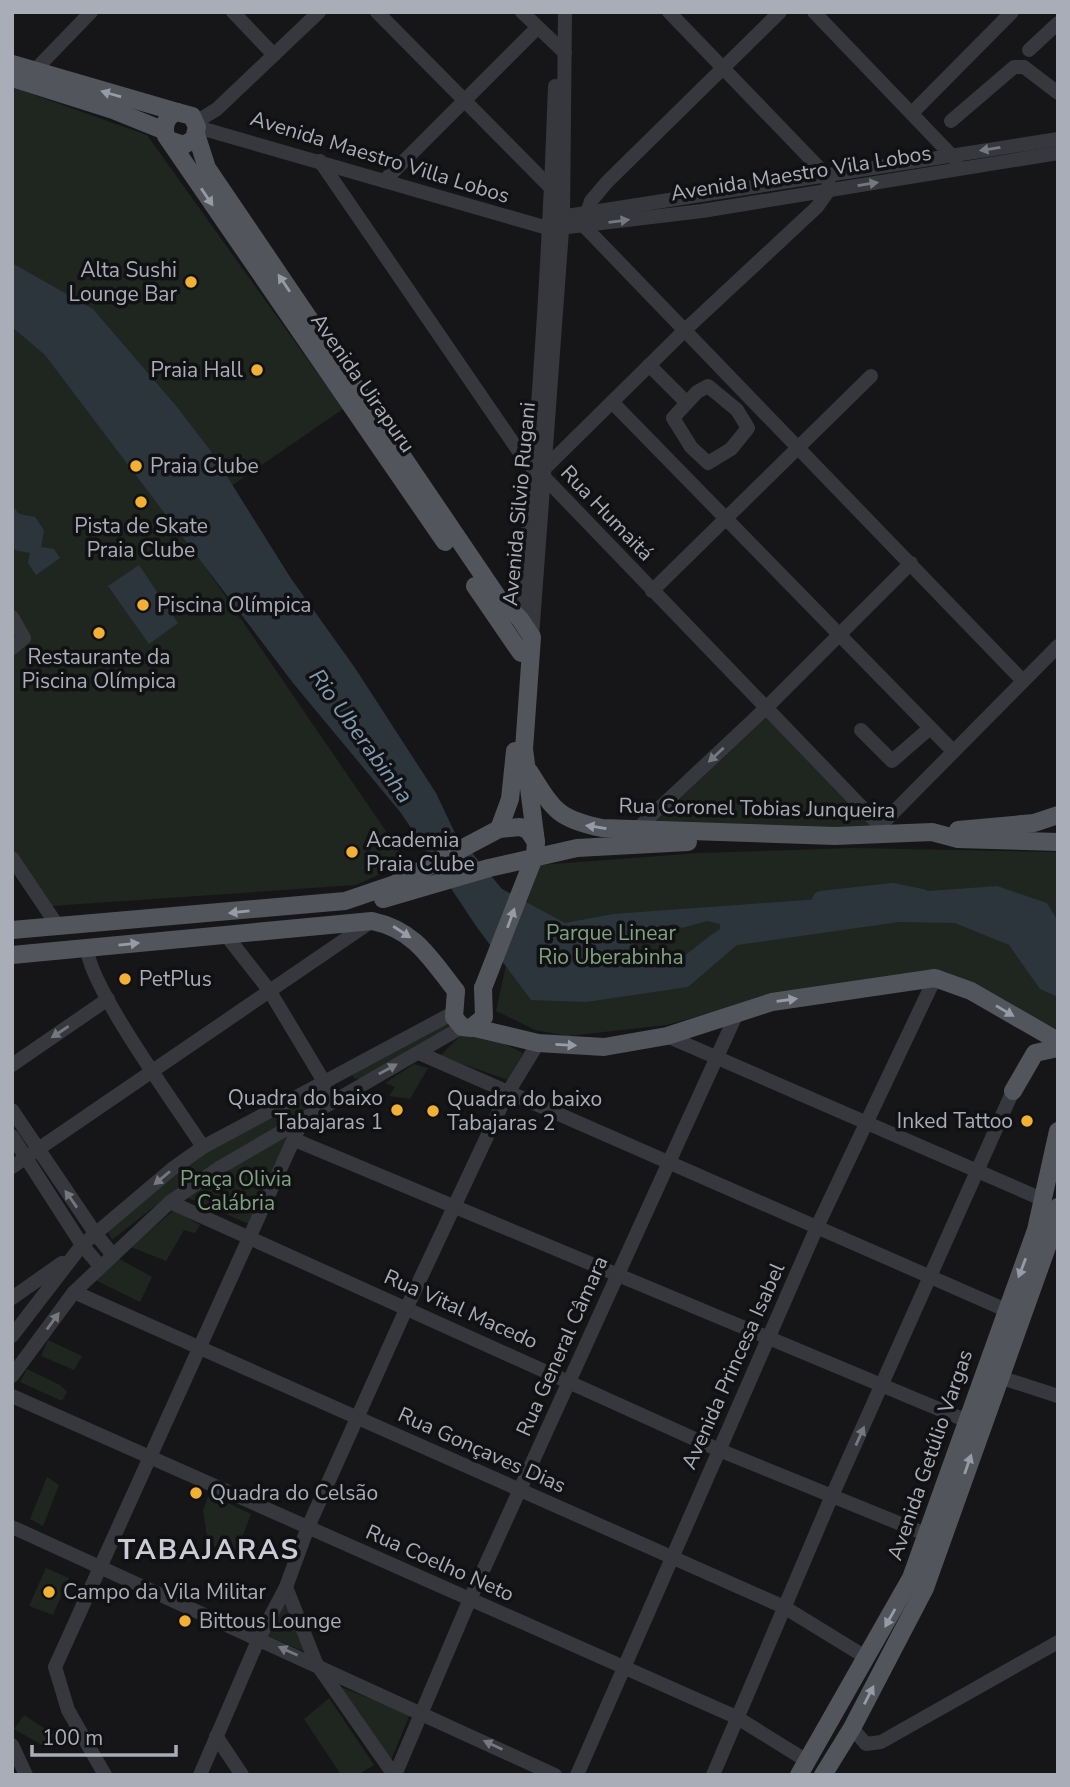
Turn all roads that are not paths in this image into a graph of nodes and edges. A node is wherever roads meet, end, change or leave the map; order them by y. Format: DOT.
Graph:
graph roads {
  1 [pos="91,12"];
  2 [pos="233,12"];
  3 [pos="319,12"];
  4 [pos="377,12"];
  5 [pos="522,12"];
  6 [pos="557,12"];
  7 [pos="565,12"];
  8 [pos="668,12"];
  9 [pos="780,12"];
  10 [pos="814,12"];
  11 [pos="1012,12"];
  12 [pos="1058,23"];
  13 [pos="537,28"];
  14 [pos="560,50"];
  15 [pos="1028,50"];
  16 [pos="274,55"];
  17 [pos="12,64"];
  18 [pos="723,68"];
  19 [pos="34,71"];
  20 [pos="12,78"];
  21 [pos="1058,93"];
  22 [pos="464,100"];
  23 [pos="177,112"];
  24 [pos="912,113"];
  25 [pos="951,121"];
  26 [pos="197,128"];
  27 [pos="167,136"];
  28 [pos="1058,139"];
  29 [pos="1058,153"];
  30 [pos="953,155"];
  31 [pos="320,161"];
  32 [pos="961,168"];
  33 [pos="384,181"];
  34 [pos="829,183"];
  35 [pos="552,189"];
  36 [pos="586,219"];
  37 [pos="557,223"];
  38 [pos="686,329"];
  39 [pos="649,365"];
  40 [pos="871,376"];
  41 [pos="356,402"];
  42 [pos="612,402"];
  43 [pos="685,402"];
  44 [pos="798,446"];
  45 [pos="540,471"];
  46 [pos="725,518"];
  47 [pos="911,563"];
  48 [pos="652,591"];
  49 [pos="12,617"];
  50 [pos="520,619"];
  51 [pos="839,635"];
  52 [pos="531,637"];
  53 [pos="1058,646"];
  54 [pos="12,648"];
  55 [pos="521,653"];
  56 [pos="1023,681"];
  57 [pos="766,708"];
  58 [pos="930,728"];
  59 [pos="861,730"];
  60 [pos="952,750"];
  61 [pos="525,765"];
  62 [pos="1058,815"];
  63 [pos="499,829"];
  64 [pos="636,830"];
  65 [pos="881,830"];
  66 [pos="932,832"];
  67 [pos="835,836"];
  68 [pos="1058,842"];
  69 [pos="532,853"];
  70 [pos="12,858"];
  71 [pos="307,905"];
  72 [pos="372,921"];
  73 [pos="59,928"];
  74 [pos="12,930"];
  75 [pos="225,934"];
  76 [pos="87,948"];
  77 [pos="12,955"];
  78 [pos="935,978"];
  79 [pos="483,988"];
  80 [pos="269,990"];
  81 [pos="456,991"];
  82 [pos="108,999"];
  83 [pos="737,1013"];
  84 [pos="463,1023"];
  85 [pos="1037,1031"];
  86 [pos="667,1036"];
  87 [pos="1058,1041"];
  88 [pos="538,1043"];
  89 [pos="1058,1048"];
  90 [pos="419,1053"];
  91 [pos="718,1056"];
  92 [pos="12,1065"];
  93 [pos="155,1072"];
  94 [pos="328,1079"];
  95 [pos="1013,1091"];
  96 [pos="507,1094"];
  97 [pos="338,1098"];
  98 [pos="12,1110"];
  99 [pos="302,1121"];
  100 [pos="865,1123"];
  101 [pos="1058,1131"];
  102 [pos="12,1136"];
  103 [pos="295,1140"];
  104 [pos="203,1147"];
  105 [pos="32,1154"];
  106 [pos="668,1163"];
  107 [pos="12,1167"];
  108 [pos="976,1171"];
  109 [pos="170,1202"];
  110 [pos="1051,1204"];
  111 [pos="456,1205"];
  112 [pos="817,1227"];
  113 [pos="1043,1233"];
  114 [pos="95,1234"];
  115 [pos="250,1239"];
  116 [pos="77,1251"];
  117 [pos="112,1254"];
  118 [pos="100,1266"];
  119 [pos="618,1273"];
  120 [pos="929,1277"];
  121 [pos="74,1292"];
  122 [pos="12,1298"];
  123 [pos="407,1307"];
  124 [pos="1006,1310"];
  125 [pos="12,1336"];
  126 [pos="770,1337"];
  127 [pos="200,1348"];
  128 [pos="12,1376"];
  129 [pos="999,1377"];
  130 [pos="569,1382"];
  131 [pos="883,1385"];
  132 [pos="12,1396"];
  133 [pos="1058,1396"];
  134 [pos="359,1418"];
  135 [pos="965,1420"];
  136 [pos="719,1450"];
  137 [pos="151,1456"];
  138 [pos="520,1490"];
  139 [pos="831,1498"];
  140 [pos="948,1498"];
  141 [pos="12,1527"];
  142 [pos="308,1527"];
  143 [pos="928,1535"];
  144 [pos="671,1558"];
  145 [pos="100,1566"];
  146 [pos="917,1584"];
  147 [pos="286,1587"];
  148 [pos="470,1599"];
  149 [pos="784,1607"];
  150 [pos="260,1639"];
  151 [pos="1058,1642"];
  152 [pos="867,1658"];
  153 [pos="316,1663"];
  154 [pos="622,1668"];
  155 [pos="421,1711"];
  156 [pos="736,1717"];
  157 [pos="852,1728"];
  158 [pos="216,1736"];
  159 [pos="12,1745"];
  160 [pos="803,1768"];
  161 [pos="26,1775"];
  162 [pos="105,1775"];
  163 [pos="200,1775"];
  164 [pos="242,1775"];
  165 [pos="394,1775"];
  166 [pos="555,1775"];
  167 [pos="577,1775"];
  168 [pos="713,1775"];
  169 [pos="823,1775"];
  1 -- 19 [label="street"];
  2 -- 16 [label="street"];
  3 -- 16 [label="street"];
  4 -- 22 [label="street"];
  5 -- 13 [label="street"];
  6 -- 14 [label="street, Avenida Silvio Rugani"];
  7 -- 14 [label="street, Avenida Silvio Rugani"];
  8 -- 18 [label="street"];
  9 -- 18 [label="street"];
  10 -- 24 [label="street"];
  11 -- 24 [label="street"];
  12 -- 15 [label="street"];
  13 -- 14 [label="street"];
  13 -- 22 [label="street"];
  14 -- 35 [label="street, Avenida Silvio Rugani"];
  14 -- 37 [label="street, Avenida Silvio Rugani"];
  16 -- 26 [label="street"];
  17 -- 19 [label="main road"];
  18 -- 34 [label="street"];
  18 -- 36 [label="street"];
  23 -- 19 [label="main road, one-way"];
  20 -- 27 [label="main road"];
  21 -- 25 [label="street"];
  22 -- 33 [label="street"];
  22 -- 35 [label="street"];
  23 -- 26 [label="main road"];
  23 -- 27 [label="main road"];
  24 -- 30 [label="street"];
  26 -- 27 [label="main road"];
  26 -- 31 [label="street, Avenida Maestro Villa Lobos"];
  41 -- 26 [label="main road, Avenida Uirapuru, one-way"];
  27 -- 41 [label="main road, Avenida Uirapuru, one-way"];
  28 -- 30 [label="street, one-way"];
  29 -- 32 [label="street, Avenida Maestro Vila Lobos"];
  30 -- 32 [label="street"];
  30 -- 34 [label="street"];
  31 -- 33 [label="street, Avenida Maestro Villa Lobos"];
  31 -- 45 [label="street, Rua Humaitá"];
  34 -- 32 [label="street, Avenida Maestro Vila Lobos, one-way"];
  33 -- 37 [label="street, Avenida Maestro Villa Lobos"];
  34 -- 36 [label="street"];
  34 -- 38 [label="street"];
  35 -- 37 [label="street, Avenida Silvio Rugani"];
  36 -- 37 [label="street"];
  36 -- 38 [label="street"];
  37 -- 45 [label="street, Avenida Silvio Rugani"];
  38 -- 39 [label="street"];
  38 -- 44 [label="street"];
  39 -- 42 [label="street"];
  39 -- 43 [label="street"];
  40 -- 44 [label="street"];
  41 -- 50 [label="main road, Avenida Uirapuru"];
  41 -- 55 [label="main road, Avenida Uirapuru"];
  42 -- 45 [label="street"];
  42 -- 46 [label="street"];
  43 -- 43 [label="street"];
  44 -- 46 [label="street"];
  44 -- 47 [label="street"];
  45 -- 48 [label="street, Rua Humaitá"];
  45 -- 50 [label="street, Avenida Silvio Rugani"];
  45 -- 52 [label="street, Avenida Silvio Rugani"];
  46 -- 48 [label="street"];
  46 -- 51 [label="street"];
  47 -- 51 [label="street"];
  47 -- 56 [label="street"];
  48 -- 57 [label="street, Rua Humaitá"];
  49 -- 54 [label="street"];
  50 -- 52 [label="main road, Avenida Uirapuru"];
  50 -- 55 [label="main road, Avenida Silvio Rugani"];
  51 -- 57 [label="street"];
  51 -- 58 [label="street"];
  52 -- 61 [label="main road, Avenida Silvio Rugani"];
  53 -- 56 [label="street"];
  55 -- 63 [label="main road, Avenida Silvio Rugani"];
  56 -- 60 [label="street"];
  57 -- 64 [label="street, one-way"];
  57 -- 65 [label="street, Rua Humaitá"];
  58 -- 59 [label="street"];
  58 -- 60 [label="street"];
  60 -- 65 [label="street"];
  64 -- 61 [label="main road, Rua Coronel Tobias Junqueira, one-way"];
  61 -- 69 [label="main road, Avenida Silvio Rugani"];
  62 -- 66 [label="main road"];
  63 -- 69 [label="main road"];
  63 -- 71 [label="main road"];
  64 -- 67 [label="main road, Rua Coronel Tobias Junqueira"];
  65 -- 66 [label="main road, Rua Coronel Tobias Junqueira"];
  65 -- 67 [label="main road, Rua Coronel Tobias Junqueira"];
  66 -- 68 [label="main road, Rua Coronel Tobias Junqueira"];
  67 -- 69 [label="main road"];
  69 -- 71 [label="main road"];
  79 -- 69 [label="main road, Avenida Silvio Rugani, one-way"];
  70 -- 73 [label="street"];
  71 -- 73 [label="main road, one-way"];
  72 -- 75 [label="main road"];
  72 -- 80 [label="street"];
  72 -- 81 [label="main road, one-way"];
  73 -- 74 [label="main road"];
  76 -- 75 [label="main road, one-way"];
  75 -- 80 [label="street"];
  76 -- 77 [label="main road"];
  76 -- 82 [label="street"];
  83 -- 78 [label="main road, one-way"];
  78 -- 85 [label="main road, one-way"];
  78 -- 100 [label="street, Avenida Princesa Isabel"];
  79 -- 81 [label="main road"];
  79 -- 84 [label="main road"];
  80 -- 93 [label="street"];
  80 -- 94 [label="street"];
  81 -- 84 [label="main road"];
  82 -- 92 [label="street, one-way"];
  82 -- 93 [label="street"];
  83 -- 86 [label="main road"];
  83 -- 91 [label="street, Rua General Câmara"];
  84 -- 88 [label="main road"];
  84 -- 90 [label="street"];
  84 -- 94 [label="street"];
  85 -- 87 [label="main road"];
  85 -- 95 [label="street"];
  88 -- 86 [label="main road, one-way"];
  86 -- 91 [label="street"];
  88 -- 96 [label="street"];
  89 -- 95 [label="main road"];
  90 -- 96 [label="street"];
  97 -- 90 [label="street, one-way"];
  91 -- 100 [label="street"];
  91 -- 106 [label="street, Rua General Câmara"];
  93 -- 104 [label="street"];
  93 -- 105 [label="street"];
  94 -- 97 [label="street"];
  94 -- 104 [label="street"];
  95 -- 108 [label="street"];
  96 -- 106 [label="street"];
  96 -- 111 [label="street"];
  97 -- 99 [label="street"];
  98 -- 105 [label="street"];
  99 -- 103 [label="street"];
  99 -- 109 [label="street"];
  100 -- 108 [label="street"];
  100 -- 112 [label="street, Avenida Princesa Isabel"];
  101 -- 110 [label="main road, Avenida Getúlio Vargas"];
  102 -- 105 [label="street"];
  103 -- 111 [label="street"];
  103 -- 115 [label="street"];
  104 -- 114 [label="street, one-way"];
  105 -- 107 [label="street"];
  114 -- 105 [label="street, one-way"];
  105 -- 116 [label="street"];
  106 -- 112 [label="street"];
  106 -- 119 [label="street, Rua General Câmara"];
  108 -- 110 [label="street"];
  108 -- 120 [label="street"];
  109 -- 115 [label="street, Rua Vital Macedo"];
  109 -- 117 [label="street"];
  110 -- 113 [label="main road, Avenida Getúlio Vargas"];
  111 -- 119 [label="street"];
  111 -- 123 [label="street"];
  112 -- 120 [label="street"];
  112 -- 126 [label="street, Avenida Princesa Isabel"];
  113 -- 124 [label="main road, Avenida Getúlio Vargas, one-way"];
  113 -- 129 [label="main road, Avenida Getúlio Vargas"];
  114 -- 116 [label="street"];
  114 -- 117 [label="street"];
  115 -- 123 [label="street, Rua Vital Macedo"];
  115 -- 127 [label="street"];
  116 -- 118 [label="street"];
  116 -- 122 [label="street"];
  116 -- 125 [label="street"];
  117 -- 118 [label="street"];
  118 -- 121 [label="street"];
  119 -- 126 [label="street"];
  119 -- 130 [label="street, Rua General Câmara"];
  120 -- 124 [label="street"];
  120 -- 131 [label="street"];
  121 -- 127 [label="street, Rua Gonçaves Dias"];
  128 -- 121 [label="street, one-way"];
  123 -- 130 [label="street, Rua Vital Macedo"];
  123 -- 134 [label="street"];
  124 -- 135 [label="main road, Avenida Getúlio Vargas"];
  126 -- 131 [label="street"];
  126 -- 136 [label="street, Avenida Princesa Isabel"];
  127 -- 134 [label="street, Rua Gonçaves Dias"];
  127 -- 137 [label="street"];
  129 -- 133 [label="street"];
  140 -- 129 [label="main road, Avenida Getúlio Vargas, one-way"];
  130 -- 136 [label="street, Rua Vital Macedo"];
  130 -- 138 [label="street, Rua General Câmara"];
  131 -- 135 [label="street"];
  139 -- 131 [label="street, one-way"];
  132 -- 137 [label="street, Rua Coelho Neto"];
  134 -- 138 [label="street, Rua Gonçaves Dias"];
  134 -- 142 [label="street"];
  135 -- 140 [label="main road, Avenida Getúlio Vargas"];
  136 -- 139 [label="street, Rua Vital Macedo"];
  136 -- 144 [label="street, Avenida Princesa Isabel"];
  137 -- 142 [label="street, Rua Coelho Neto"];
  137 -- 145 [label="street"];
  138 -- 144 [label="street, Rua Gonçaves Dias"];
  138 -- 148 [label="street, Rua General Câmara"];
  139 -- 143 [label="street, Rua Vital Macedo"];
  139 -- 149 [label="street"];
  140 -- 143 [label="main road, Avenida Getúlio Vargas"];
  140 -- 146 [label="main road, Avenida Getúlio Vargas"];
  141 -- 145 [label="street"];
  142 -- 147 [label="street"];
  142 -- 148 [label="street, Rua Coelho Neto"];
  143 -- 146 [label="main road, Avenida Getúlio Vargas"];
  144 -- 149 [label="street, Rua Gonçaves Dias"];
  144 -- 154 [label="street, Avenida Princesa Isabel"];
  145 -- 150 [label="street"];
  145 -- 162 [label="street"];
  146 -- 152 [label="main road, Avenida Getúlio Vargas, one-way"];
  157 -- 146 [label="main road, Avenida Getúlio Vargas, one-way"];
  147 -- 150 [label="street"];
  147 -- 153 [label="street"];
  148 -- 154 [label="street, Rua Coelho Neto"];
  148 -- 155 [label="street, Rua General Câmara"];
  149 -- 152 [label="street, Rua Gonçaves Dias"];
  149 -- 156 [label="street"];
  153 -- 150 [label="street, one-way"];
  150 -- 158 [label="street"];
  151 -- 157 [label="street"];
  152 -- 160 [label="main road, Avenida Getúlio Vargas"];
  153 -- 155 [label="street"];
  153 -- 165 [label="street"];
  154 -- 156 [label="street, Rua Coelho Neto"];
  154 -- 167 [label="street, Avenida Princesa Isabel"];
  155 -- 165 [label="street, Rua General Câmara"];
  166 -- 155 [label="street, one-way"];
  156 -- 160 [label="street, Rua Coelho Neto"];
  156 -- 168 [label="street"];
  157 -- 169 [label="main road, Avenida Getúlio Vargas"];
  158 -- 163 [label="street"];
  158 -- 164 [label="street"];
  159 -- 161 [label="street"];
}
